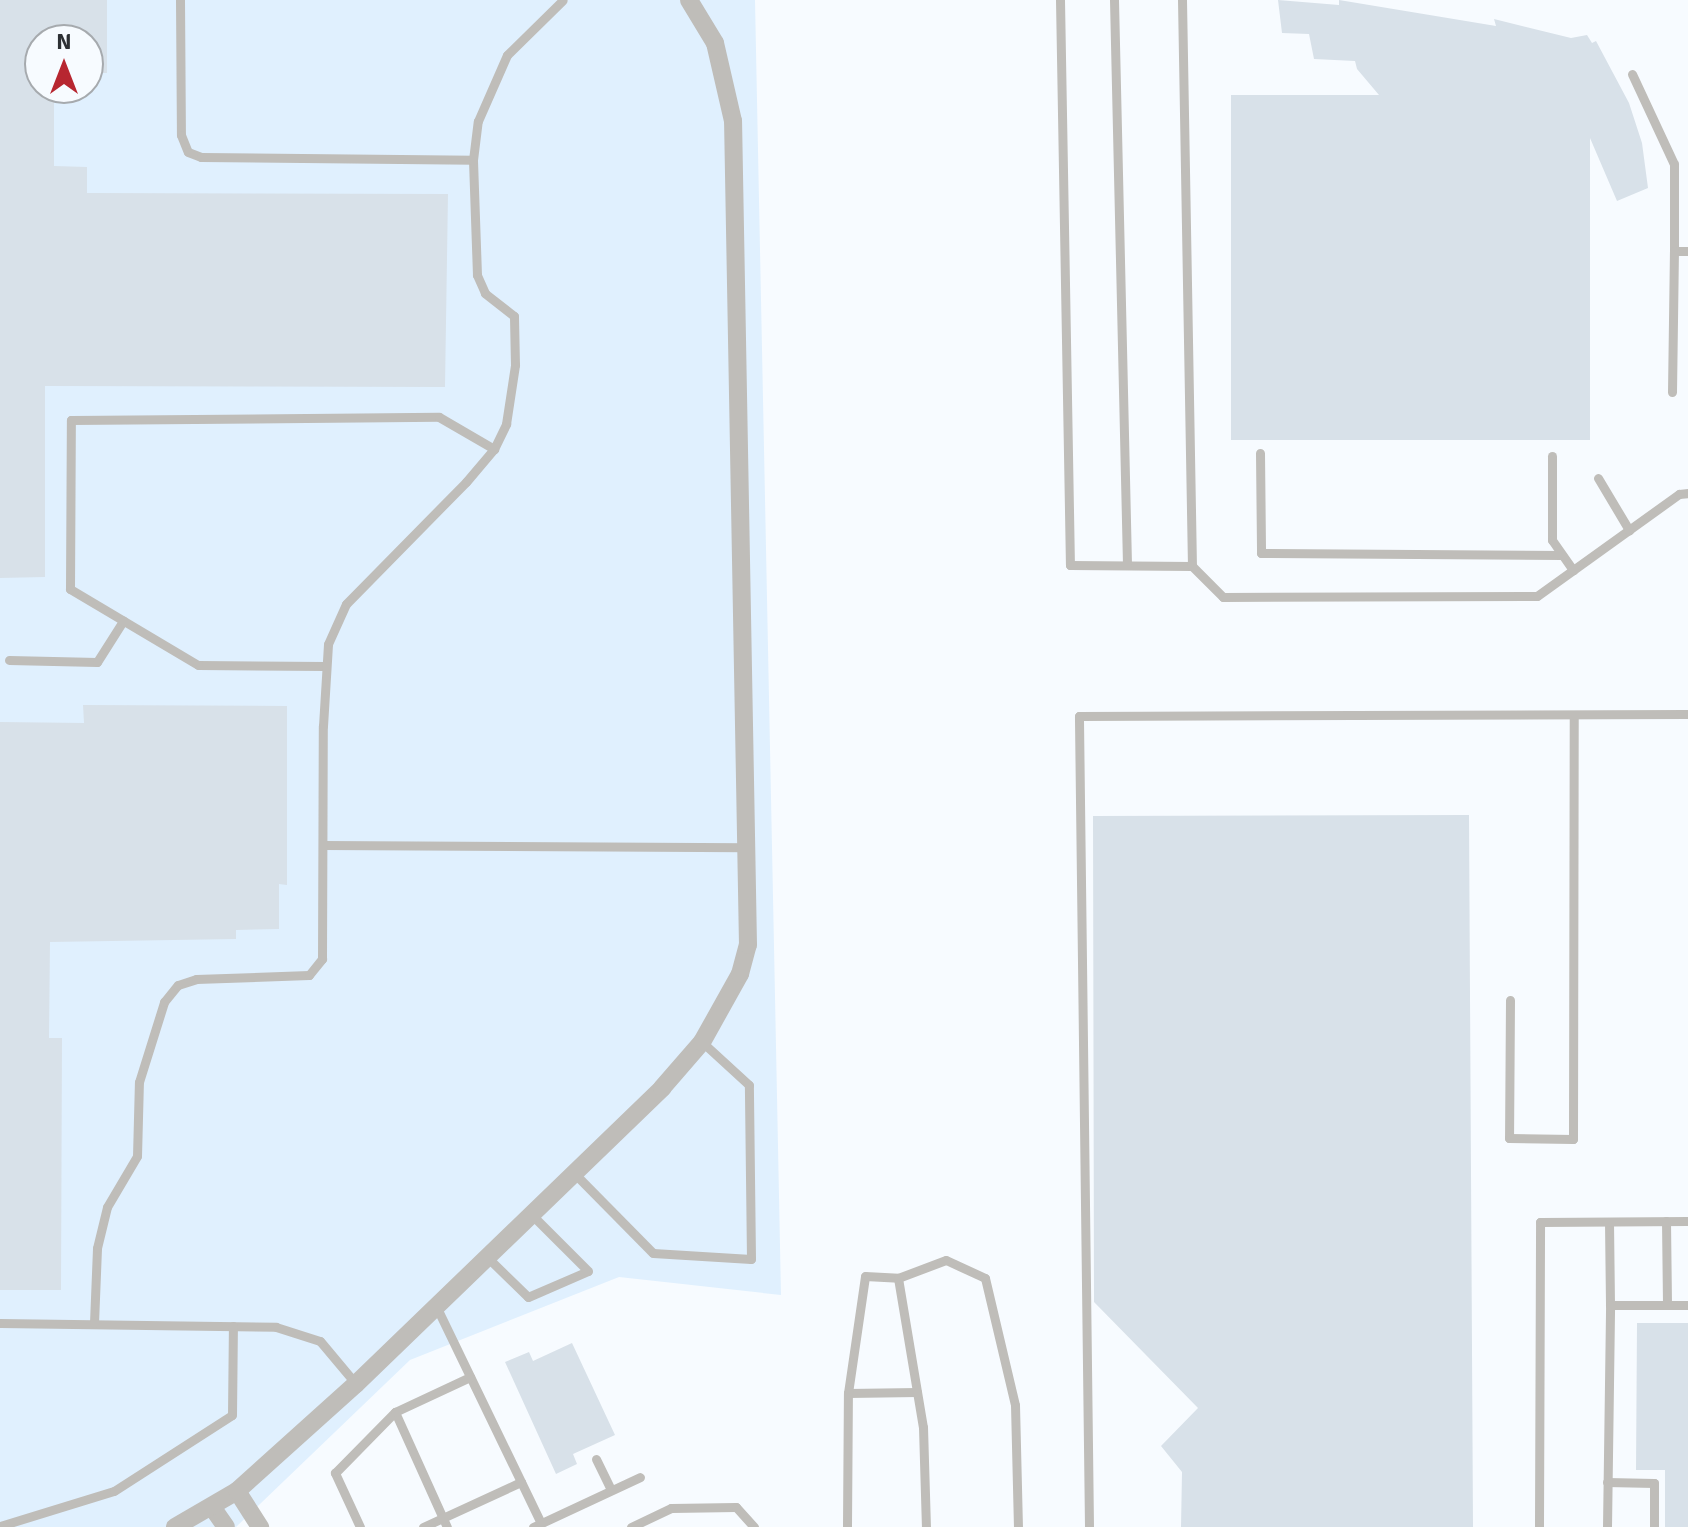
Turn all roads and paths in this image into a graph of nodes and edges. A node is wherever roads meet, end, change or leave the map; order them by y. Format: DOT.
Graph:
graph roads {
  1 [pos="180,0"];
  2 [pos="563,0"];
  3 [pos="689,0"];
  4 [pos="1060,0"];
  5 [pos="1114,0"];
  6 [pos="1182,0"];
  7 [pos="1632,74"];
  8 [pos="473,160"];
  9 [pos="1674,251"];
  10 [pos="1688,251"];
  11 [pos="1672,392"];
  12 [pos="494,449"];
  13 [pos="1260,453"];
  14 [pos="1552,456"];
  15 [pos="1598,478"];
  16 [pos="1688,493"];
  17 [pos="1629,530"];
  18 [pos="1562,555"];
  19 [pos="1127,565"];
  20 [pos="1192,566"];
  21 [pos="1573,570"];
  22 [pos="123,621"];
  23 [pos="9,660"];
  24 [pos="325,666"];
  25 [pos="1688,714"];
  26 [pos="1574,716"];
  27 [pos="323,845"];
  28 [pos="746,847"];
  29 [pos="1510,1000"];
  30 [pos="702,1042"];
  31 [pos="574,1173"];
  32 [pos="531,1214"];
  33 [pos="1666,1221"];
  34 [pos="1688,1221"];
  35 [pos="1609,1222"];
  36 [pos="487,1257"];
  37 [pos="898,1278"];
  38 [pos="1610,1305"];
  39 [pos="1667,1305"];
  40 [pos="1688,1305"];
  41 [pos="436,1306"];
  42 [pos="0,1323"];
  43 [pos="94,1323"];
  44 [pos="233,1326"];
  45 [pos="470,1377"];
  46 [pos="356,1384"];
  47 [pos="917,1392"];
  48 [pos="848,1393"];
  49 [pos="395,1412"];
  50 [pos="596,1459"];
  51 [pos="640,1477"];
  52 [pos="521,1482"];
  53 [pos="1607,1482"];
  54 [pos="611,1490"];
  55 [pos="237,1491"];
  56 [pos="212,1507"];
  57 [pos="445,1522"];
  58 [pos="537,1525"];
  59 [pos="0,1526"];
  60 [pos="175,1527"];
  61 [pos="226,1527"];
  62 [pos="260,1527"];
  63 [pos="360,1527"];
  64 [pos="423,1527"];
  65 [pos="631,1527"];
  66 [pos="754,1527"];
  67 [pos="847,1527"];
  68 [pos="926,1527"];
  69 [pos="1018,1527"];
  70 [pos="1089,1527"];
  71 [pos="1539,1527"];
  72 [pos="1607,1527"];
  73 [pos="1654,1527"];
  1 -- 8 [label="lane"];
  2 -- 8 [label="lane"];
  3 -- 28 [label="street"];
  4 -- 19 [label="lane"];
  5 -- 19 [label="lane"];
  6 -- 20 [label="lane"];
  7 -- 9 [label="lane"];
  8 -- 12 [label="lane"];
  9 -- 10 [label="lane"];
  9 -- 11 [label="lane"];
  12 -- 22 [label="lane"];
  12 -- 24 [label="lane"];
  13 -- 18 [label="lane"];
  14 -- 18 [label="lane"];
  15 -- 17 [label="lane"];
  16 -- 17 [label="lane"];
  17 -- 21 [label="lane"];
  18 -- 21 [label="lane"];
  19 -- 20 [label="lane"];
  20 -- 21 [label="lane"];
  22 -- 23 [label="lane"];
  22 -- 24 [label="lane"];
  24 -- 27 [label="lane"];
  25 -- 26 [label="lane"];
  26 -- 29 [label="lane"];
  26 -- 70 [label="lane"];
  27 -- 28 [label="lane"];
  27 -- 43 [label="lane"];
  28 -- 30 [label="street"];
  30 -- 31 [label="street"];
  30 -- 31 [label="lane"];
  31 -- 32 [label="street"];
  32 -- 36 [label="street"];
  32 -- 36 [label="lane"];
  33 -- 34 [label="lane"];
  33 -- 35 [label="lane"];
  33 -- 39 [label="lane"];
  35 -- 38 [label="lane"];
  35 -- 71 [label="lane"];
  36 -- 41 [label="street"];
  37 -- 47 [label="lane"];
  37 -- 48 [label="lane"];
  37 -- 69 [label="lane"];
  38 -- 39 [label="lane"];
  38 -- 53 [label="lane"];
  39 -- 40 [label="lane"];
  41 -- 45 [label="lane"];
  41 -- 46 [label="street"];
  42 -- 43 [label="lane"];
  43 -- 44 [label="lane"];
  44 -- 46 [label="lane"];
  44 -- 59 [label="lane"];
  45 -- 49 [label="lane"];
  45 -- 52 [label="lane"];
  46 -- 55 [label="street"];
  47 -- 48 [label="lane"];
  47 -- 68 [label="lane"];
  48 -- 67 [label="lane"];
  49 -- 57 [label="lane"];
  49 -- 63 [label="lane"];
  50 -- 54 [label="lane"];
  51 -- 54 [label="lane"];
  52 -- 57 [label="lane"];
  52 -- 58 [label="lane"];
  53 -- 72 [label="lane"];
  53 -- 73 [label="lane"];
  54 -- 58 [label="lane"];
  55 -- 56 [label="street"];
  55 -- 62 [label="street"];
  56 -- 60 [label="street"];
  56 -- 61 [label="street"];
  57 -- 64 [label="lane"];
  65 -- 66 [label="lane"];
}
